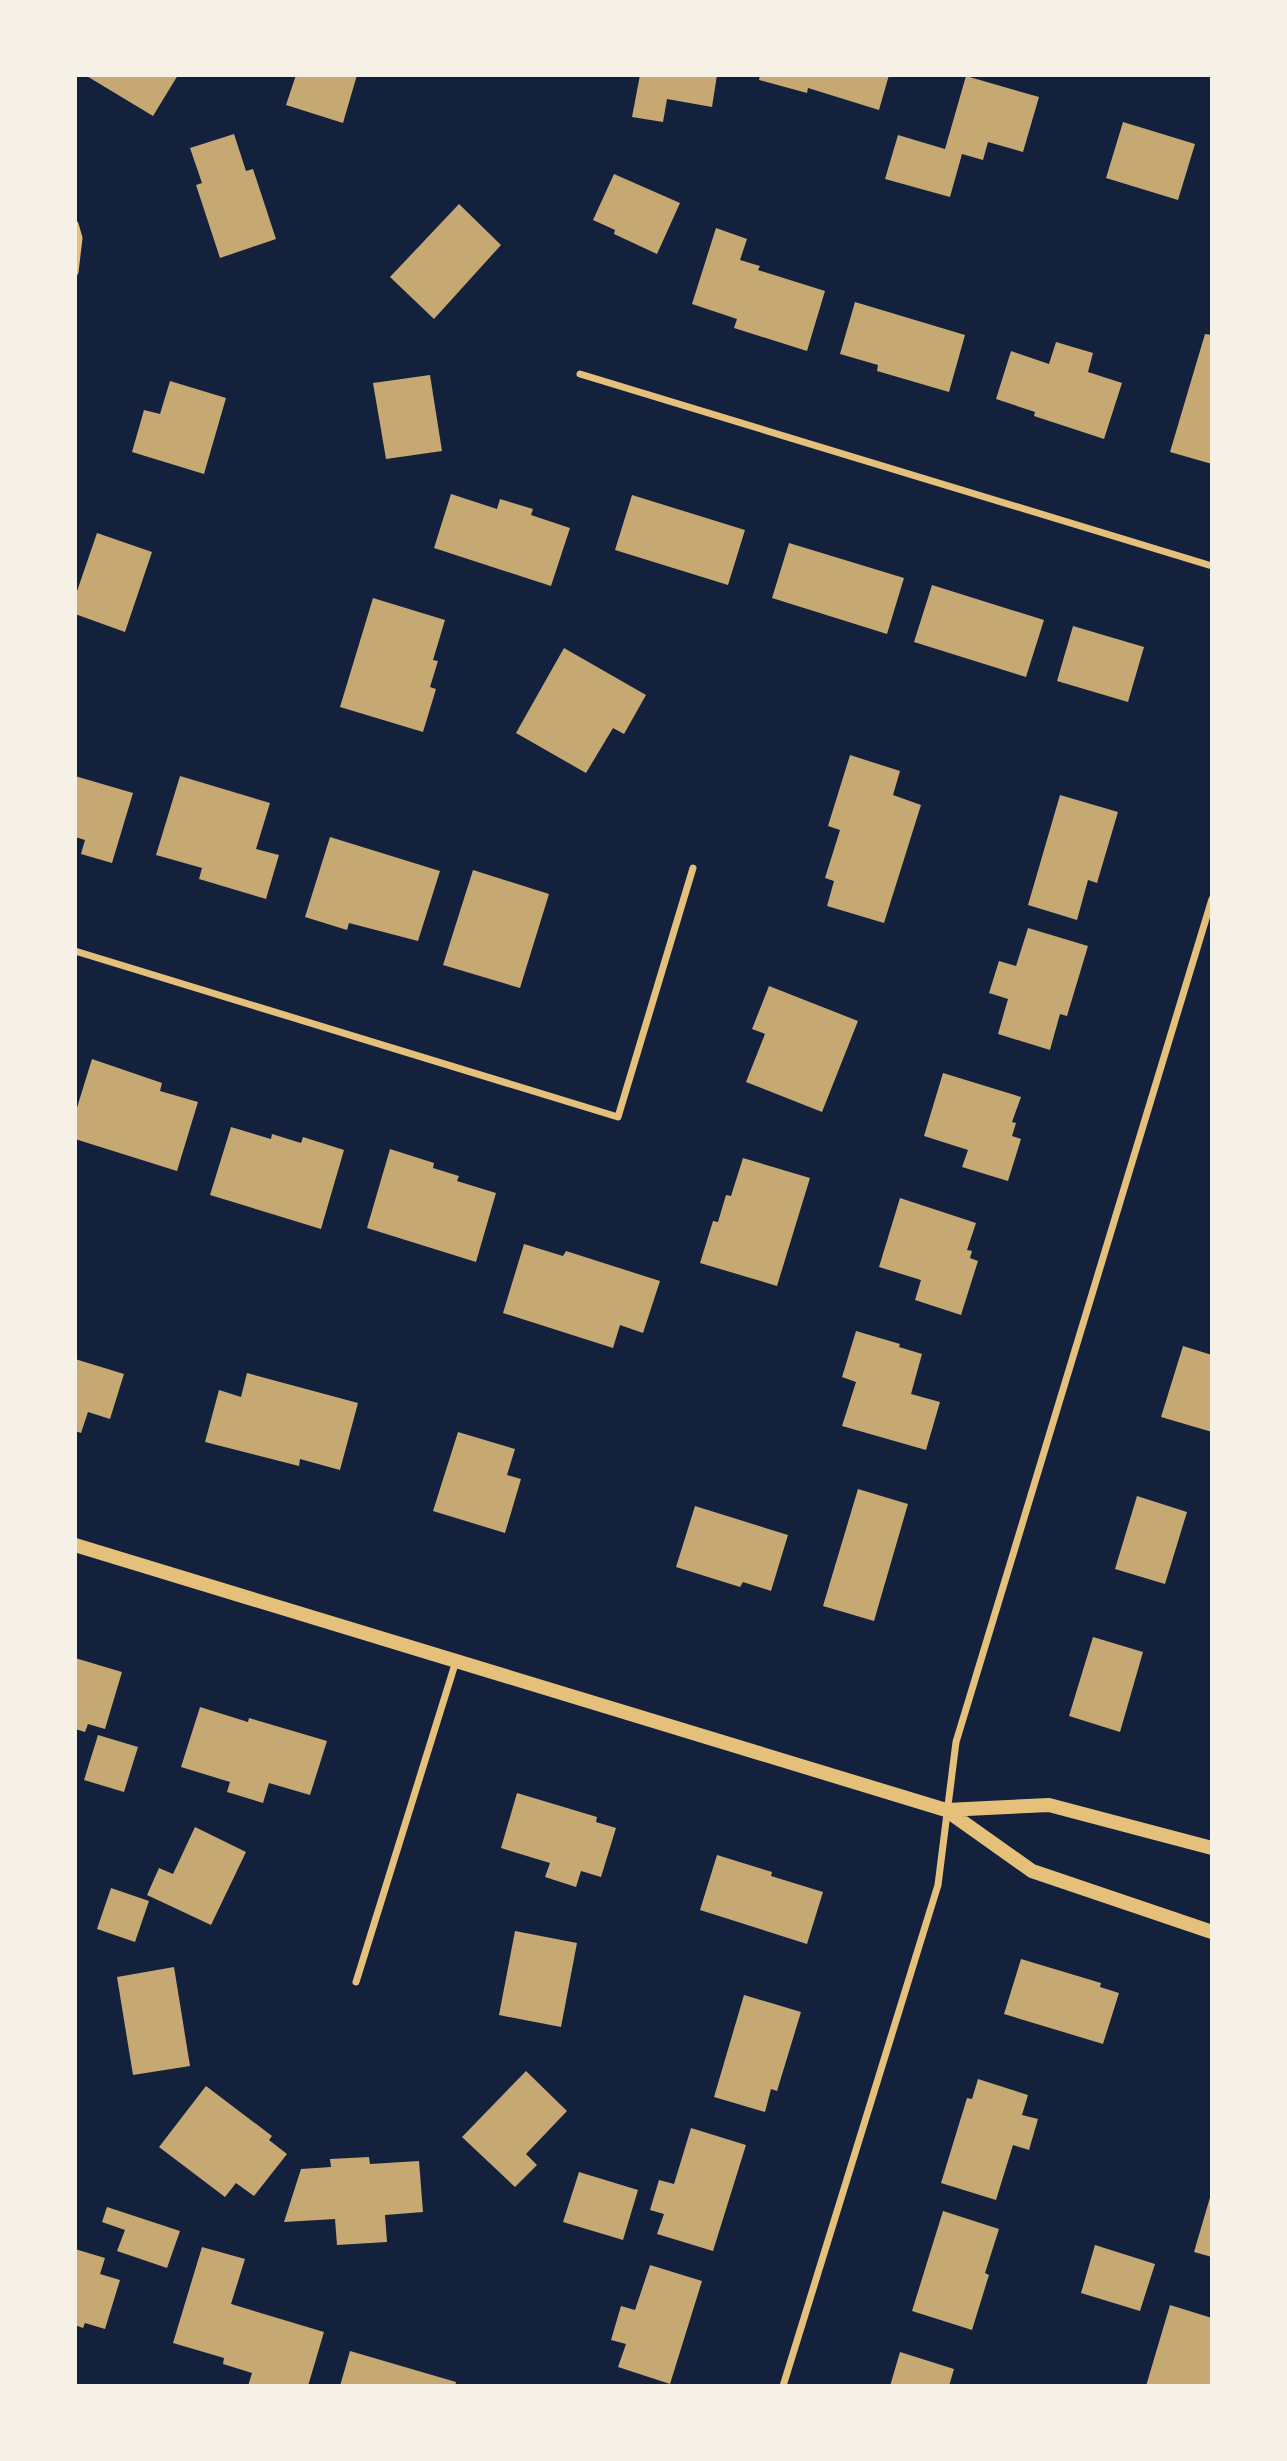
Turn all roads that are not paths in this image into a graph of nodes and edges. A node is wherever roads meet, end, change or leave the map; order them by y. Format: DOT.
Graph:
graph roads {
  1 [pos="75,223"];
  2 [pos="75,272"];
  3 [pos="580,374"];
  4 [pos="1212,566"];
  5 [pos="693,868"];
  6 [pos="1212,899"];
  7 [pos="75,951"];
  8 [pos="75,1545"];
  9 [pos="456,1661"];
  10 [pos="946,1810"];
  11 [pos="1212,1848"];
  12 [pos="1212,1932"];
  13 [pos="356,1982"];
  14 [pos="783,2386"];
  1 -- 2 [label="street"];
  3 -- 4 [label="street"];
  5 -- 7 [label="street"];
  6 -- 10 [label="street"];
  8 -- 9 [label="main road"];
  9 -- 10 [label="main road"];
  9 -- 13 [label="street"];
  10 -- 11 [label="main road"];
  10 -- 12 [label="main road"];
  10 -- 14 [label="street"];
}
